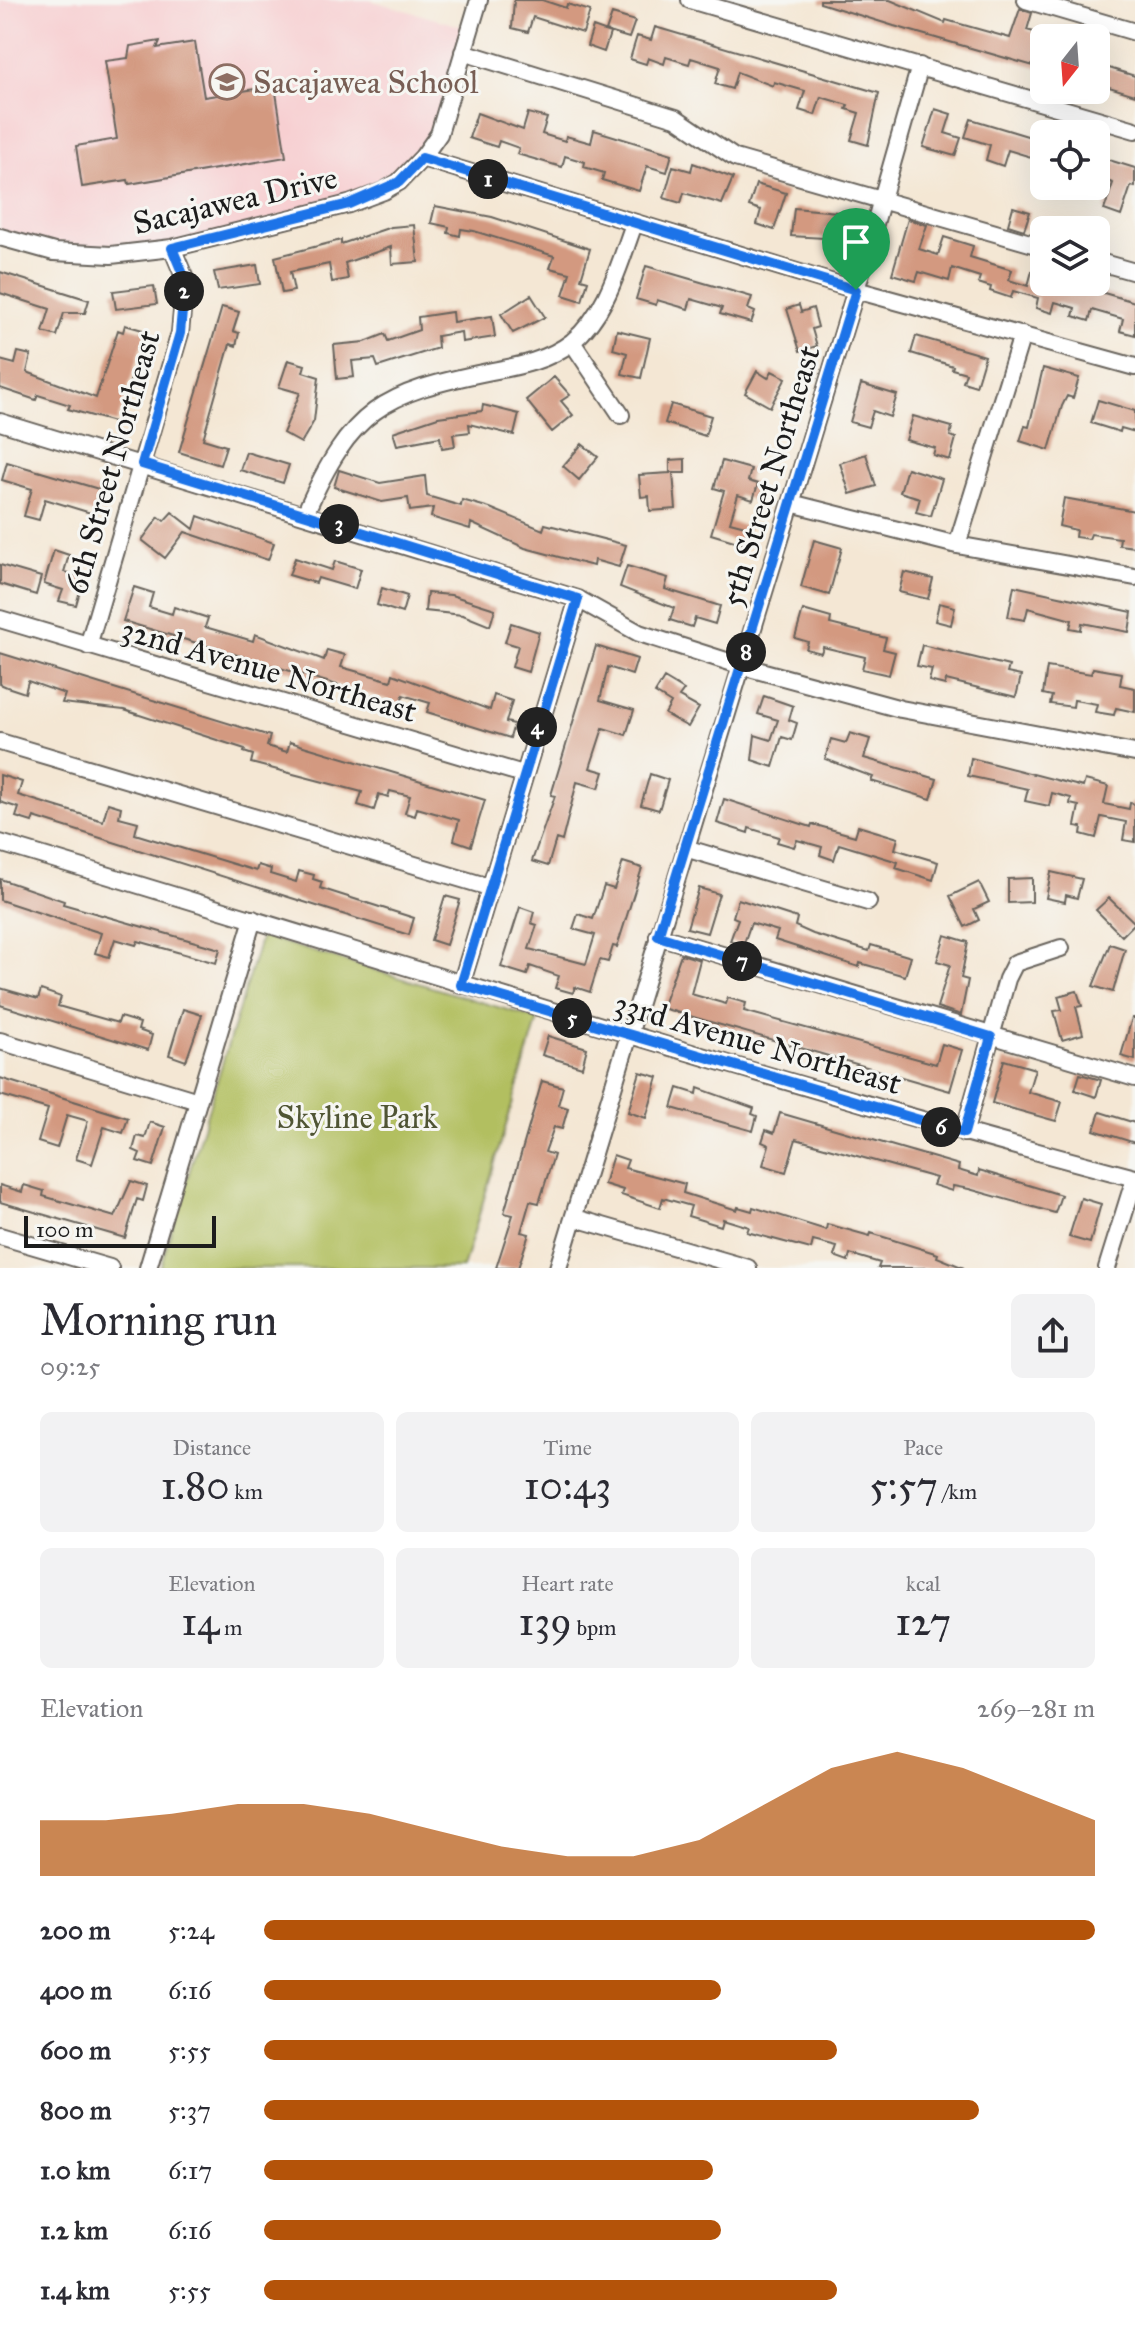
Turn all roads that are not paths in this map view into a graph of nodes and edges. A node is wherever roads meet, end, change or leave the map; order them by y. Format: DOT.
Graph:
graph roads {
  1 [pos="479,0"];
  2 [pos="690,0"];
  3 [pos="1026,0"];
  4 [pos="1135,32"];
  5 [pos="463,52"];
  6 [pos="920,66"];
  7 [pos="1135,130"];
  8 [pos="422,158"];
  9 [pos="882,200"];
  10 [pos="634,224"];
  11 [pos="0,237"];
  12 [pos="1030,243"];
  13 [pos="172,248"];
  14 [pos="1110,265"];
  15 [pos="1135,272"];
  16 [pos="856,290"];
  17 [pos="1022,335"];
  18 [pos="572,342"];
  19 [pos="1135,367"];
  20 [pos="621,415"];
  21 [pos="0,422"];
  22 [pos="142,464"];
  23 [pos="791,503"];
  24 [pos="305,514"];
  25 [pos="957,545"];
  26 [pos="1135,577"];
  27 [pos="578,599"];
  28 [pos="0,619"];
  29 [pos="88,646"];
  30 [pos="742,666"];
  31 [pos="0,742"];
  32 [pos="1135,753"];
  33 [pos="523,774"];
  34 [pos="0,843"];
  35 [pos="685,848"];
  36 [pos="489,887"];
  37 [pos="868,902"];
  38 [pos="253,919"];
  39 [pos="658,936"];
  40 [pos="1061,948"];
  41 [pos="461,985"];
  42 [pos="627,1034"];
  43 [pos="991,1037"];
  44 [pos="0,1041"];
  45 [pos="1135,1078"];
  46 [pos="198,1101"];
  47 [pos="964,1133"];
  48 [pos="1135,1178"];
  49 [pos="575,1218"];
  50 [pos="0,1236"];
  51 [pos="110,1268"];
  52 [pos="148,1268"];
  53 [pos="558,1268"];
  54 [pos="748,1268"];
  55 [pos="1107,1268"];
  1 -- 5 [label="street"];
  2 -- 6 [label="street"];
  3 -- 4 [label="street"];
  5 -- 8 [label="street"];
  5 -- 9 [label="street"];
  6 -- 7 [label="street"];
  6 -- 9 [label="street, 5th Street Northeast"];
  8 -- 10 [label="street"];
  8 -- 13 [label="street, Sacajawea Drive"];
  9 -- 12 [label="street"];
  9 -- 16 [label="street, 5th Street Northeast"];
  10 -- 16 [label="street"];
  10 -- 18 [label="street"];
  11 -- 13 [label="street, Sacajawea Drive"];
  13 -- 22 [label="street, 6th Street Northeast"];
  14 -- 15 [label="street"];
  16 -- 17 [label="street"];
  16 -- 23 [label="street, 5th Street Northeast"];
  17 -- 19 [label="street"];
  17 -- 25 [label="street"];
  18 -- 20 [label="street"];
  18 -- 24 [label="street"];
  21 -- 22 [label="street"];
  22 -- 24 [label="street"];
  22 -- 29 [label="street, 6th Street Northeast"];
  23 -- 25 [label="street"];
  23 -- 30 [label="street, 5th Street Northeast"];
  24 -- 27 [label="street"];
  25 -- 26 [label="street"];
  27 -- 30 [label="street"];
  27 -- 33 [label="street"];
  28 -- 29 [label="street, 32nd Avenue Northeast"];
  29 -- 33 [label="street, 32nd Avenue Northeast"];
  30 -- 32 [label="street"];
  30 -- 35 [label="street, 5th Street Northeast"];
  31 -- 36 [label="street"];
  33 -- 36 [label="street"];
  34 -- 38 [label="street, 33rd Avenue Northeast"];
  35 -- 37 [label="street"];
  35 -- 39 [label="street, 5th Street Northeast"];
  36 -- 41 [label="street"];
  38 -- 41 [label="street, 33rd Avenue Northeast"];
  38 -- 46 [label="street"];
  39 -- 42 [label="street, 5th Street Northeast"];
  39 -- 43 [label="street"];
  40 -- 43 [label="street"];
  41 -- 42 [label="street, 33rd Avenue Northeast"];
  42 -- 47 [label="street, 33rd Avenue Northeast"];
  42 -- 49 [label="street, 5th Street Northeast"];
  43 -- 45 [label="street"];
  43 -- 47 [label="street"];
  44 -- 46 [label="street"];
  46 -- 52 [label="street"];
  47 -- 48 [label="street, 33rd Avenue Northeast"];
  48 -- 55 [label="street"];
  49 -- 53 [label="street, 5th Street Northeast"];
  49 -- 54 [label="street"];
  50 -- 51 [label="street"];
}
